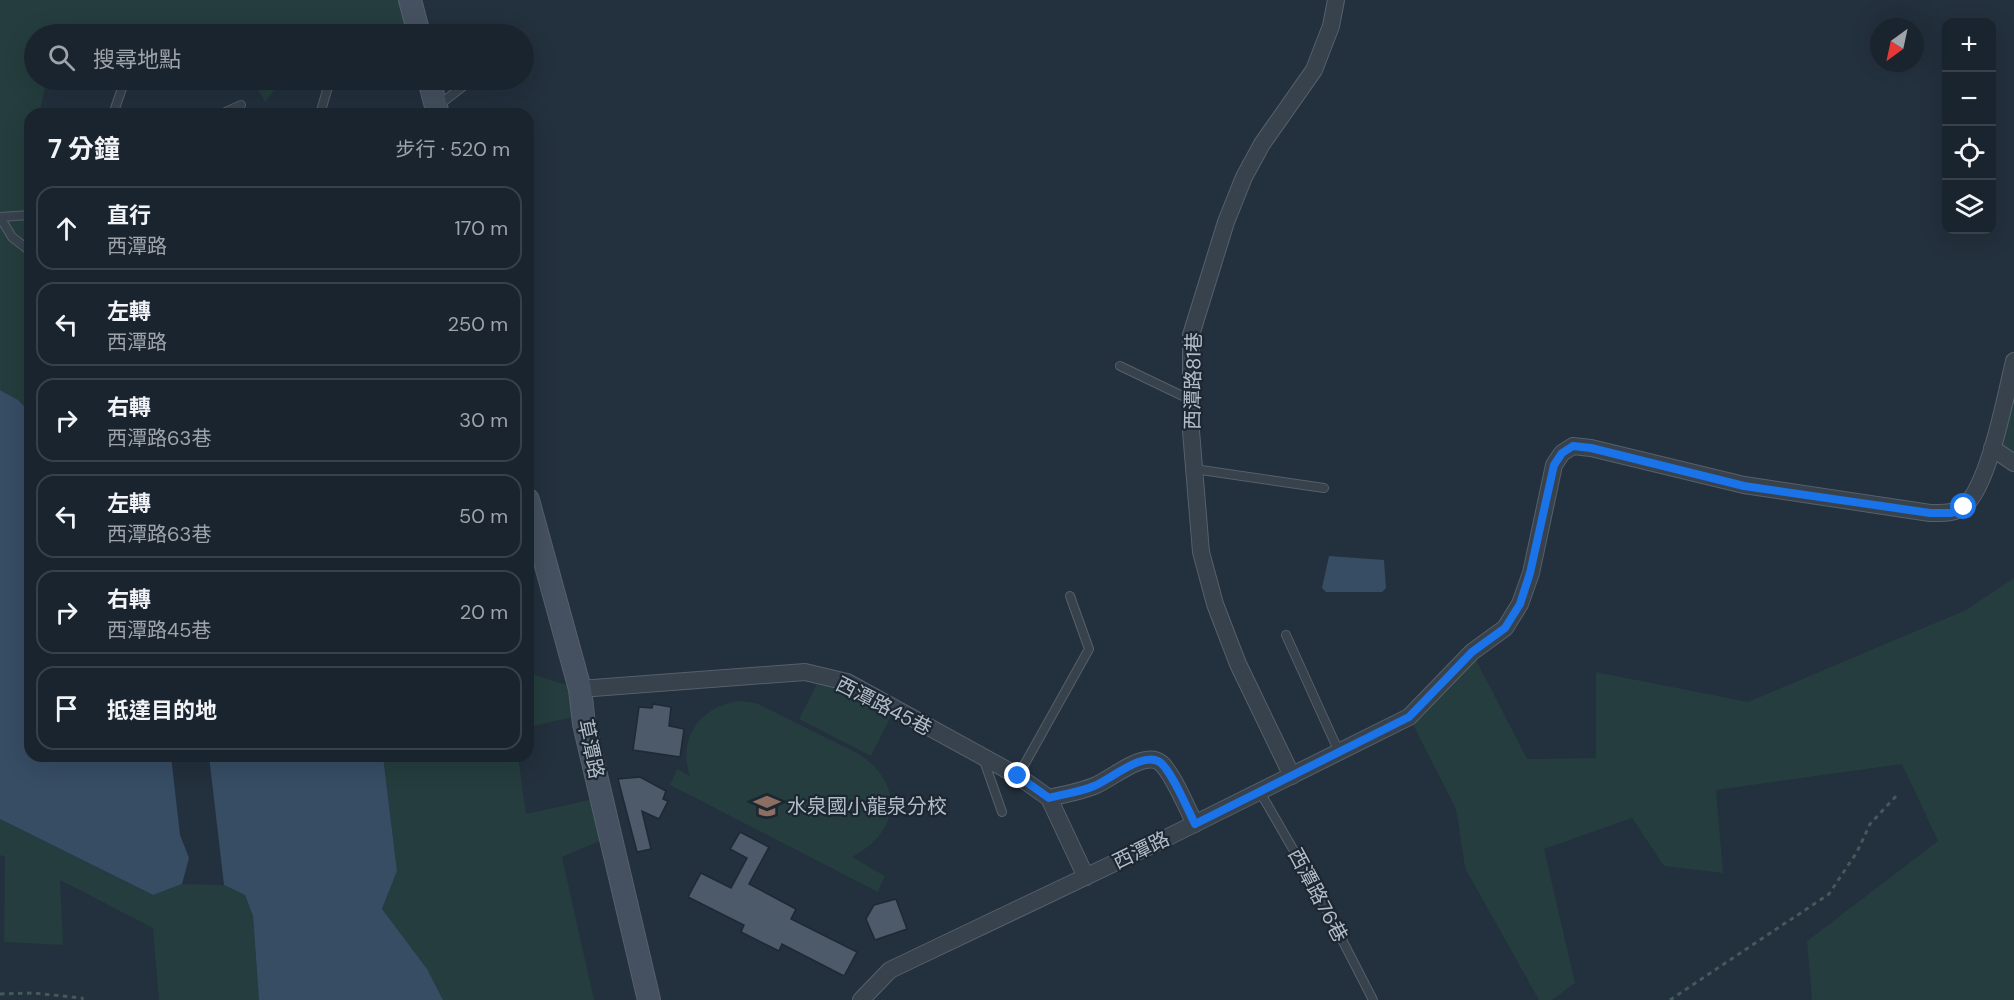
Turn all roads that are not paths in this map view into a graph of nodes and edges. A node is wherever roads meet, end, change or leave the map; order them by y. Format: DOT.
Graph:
graph roads {
  1 [pos="410,0"];
  2 [pos="1336,0"];
  3 [pos="416,24"];
  4 [pos="121,90"];
  5 [pos="327,90"];
  6 [pos="432,90"];
  7 [pos="460,90"];
  8 [pos="241,105"];
  9 [pos="115,108"];
  10 [pos="234,108"];
  11 [pos="322,108"];
  12 [pos="436,108"];
  13 [pos="439,108"];
  14 [pos="24,215"];
  15 [pos="0,217"];
  16 [pos="24,246"];
  17 [pos="2014,361"];
  18 [pos="1120,366"];
  19 [pos="1191,400"];
  20 [pos="1992,448"];
  21 [pos="2014,463"];
  22 [pos="1194,469"];
  23 [pos="1324,488"];
  24 [pos="534,522"];
  25 [pos="1070,596"];
  26 [pos="1286,635"];
  27 [pos="580,689"];
  28 [pos="1339,752"];
  29 [pos="983,758"];
  30 [pos="1018,776"];
  31 [pos="1292,776"];
  32 [pos="1260,792"];
  33 [pos="1049,798"];
  34 [pos="1002,812"];
  35 [pos="1195,824"];
  36 [pos="1086,877"];
  37 [pos="649,1000"];
  38 [pos="861,1000"];
  39 [pos="1373,1000"];
  1 -- 3 [label="street"];
  2 -- 19 [label="street, 西潭路81巷"];
  4 -- 9 [label="lane"];
  5 -- 11 [label="lane"];
  6 -- 12 [label="street"];
  7 -- 13 [label="lane"];
  8 -- 10 [label="lane"];
  14 -- 15 [label="lane"];
  15 -- 16 [label="lane"];
  17 -- 20 [label="street, 西潭路"];
  18 -- 19 [label="lane"];
  19 -- 22 [label="street, 西潭路81巷"];
  20 -- 21 [label="street"];
  20 -- 28 [label="street, 西潭路"];
  22 -- 23 [label="lane"];
  22 -- 31 [label="street, 西潭路81巷"];
  24 -- 27 [label="street, 草潭路"];
  25 -- 30 [label="lane"];
  26 -- 28 [label="lane"];
  27 -- 29 [label="street, 西潭路45巷"];
  27 -- 37 [label="street, 草潭路"];
  28 -- 31 [label="street, 西潭路"];
  29 -- 30 [label="street, 西潭路45巷"];
  29 -- 34 [label="lane"];
  30 -- 33 [label="street, 西潭路45巷"];
  31 -- 32 [label="street, 西潭路"];
  32 -- 35 [label="street, 西潭路"];
  32 -- 39 [label="lane, 西潭路76巷"];
  33 -- 35 [label="street"];
  33 -- 36 [label="street, 西潭路45巷"];
  35 -- 36 [label="street, 西潭路"];
  36 -- 38 [label="street, 西潭路"];
}
